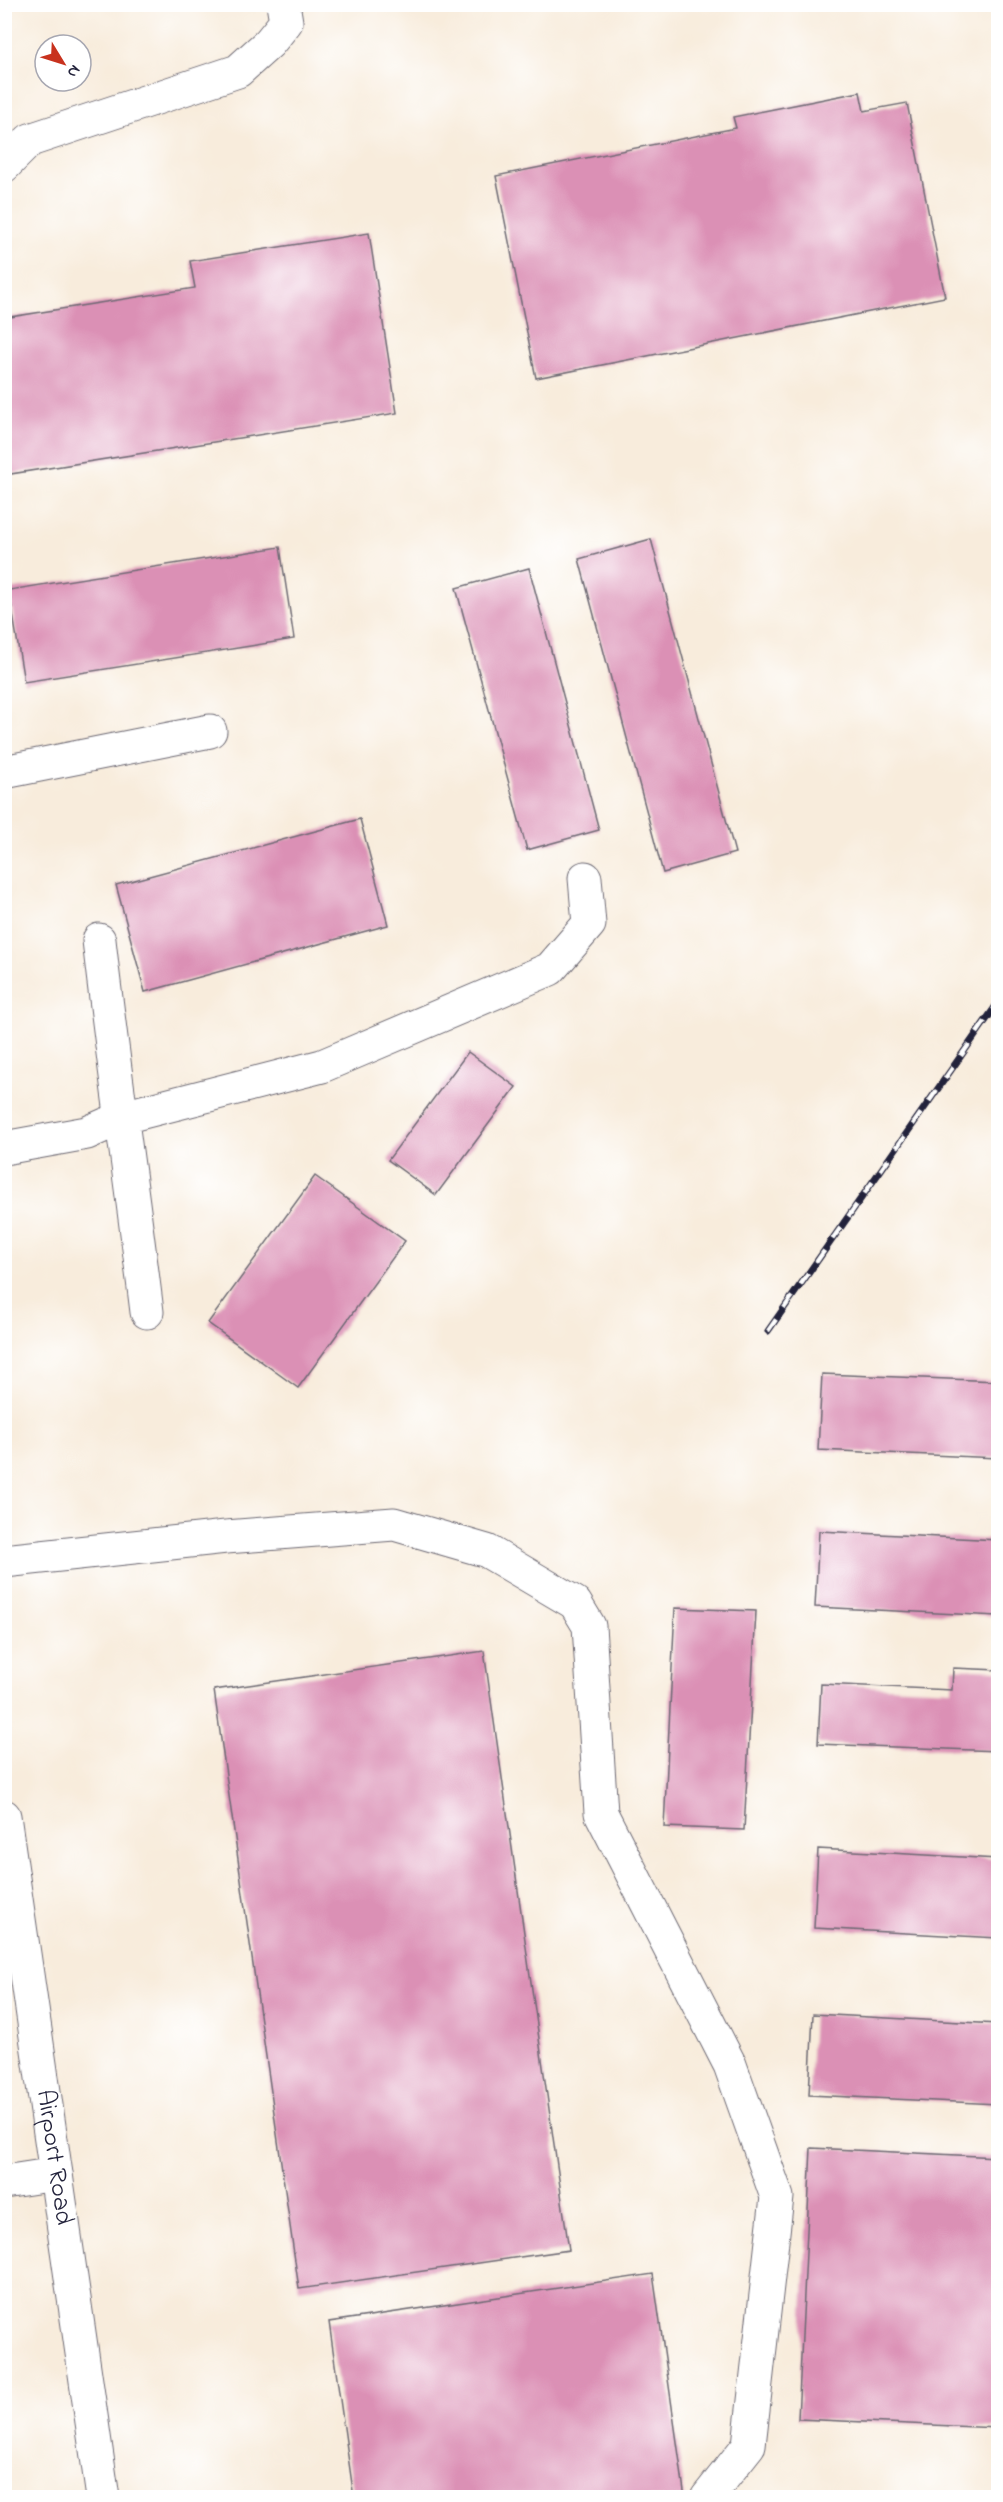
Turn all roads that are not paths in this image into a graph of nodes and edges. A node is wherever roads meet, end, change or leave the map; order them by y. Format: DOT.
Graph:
graph roads {
  1 [pos="284,4"];
  2 [pos="4,166"];
  3 [pos="210,731"];
  4 [pos="4,772"];
  5 [pos="585,879"];
  6 [pos="99,940"];
  7 [pos="123,1117"];
  8 [pos="4,1148"];
  9 [pos="147,1312"];
  10 [pos="4,1561"];
  11 [pos="4,1816"];
  12 [pos="56,2174"];
  13 [pos="4,2182"];
  14 [pos="103,2498"];
  15 [pos="706,2498"];
  1 -- 2 [label="main road"];
  3 -- 4 [label="main road"];
  5 -- 7 [label="main road"];
  6 -- 7 [label="main road"];
  7 -- 8 [label="main road"];
  7 -- 9 [label="main road"];
  10 -- 15 [label="main road"];
  11 -- 12 [label="main road, Airport Road"];
  12 -- 13 [label="main road"];
  12 -- 14 [label="main road, Airport Road"];
}
